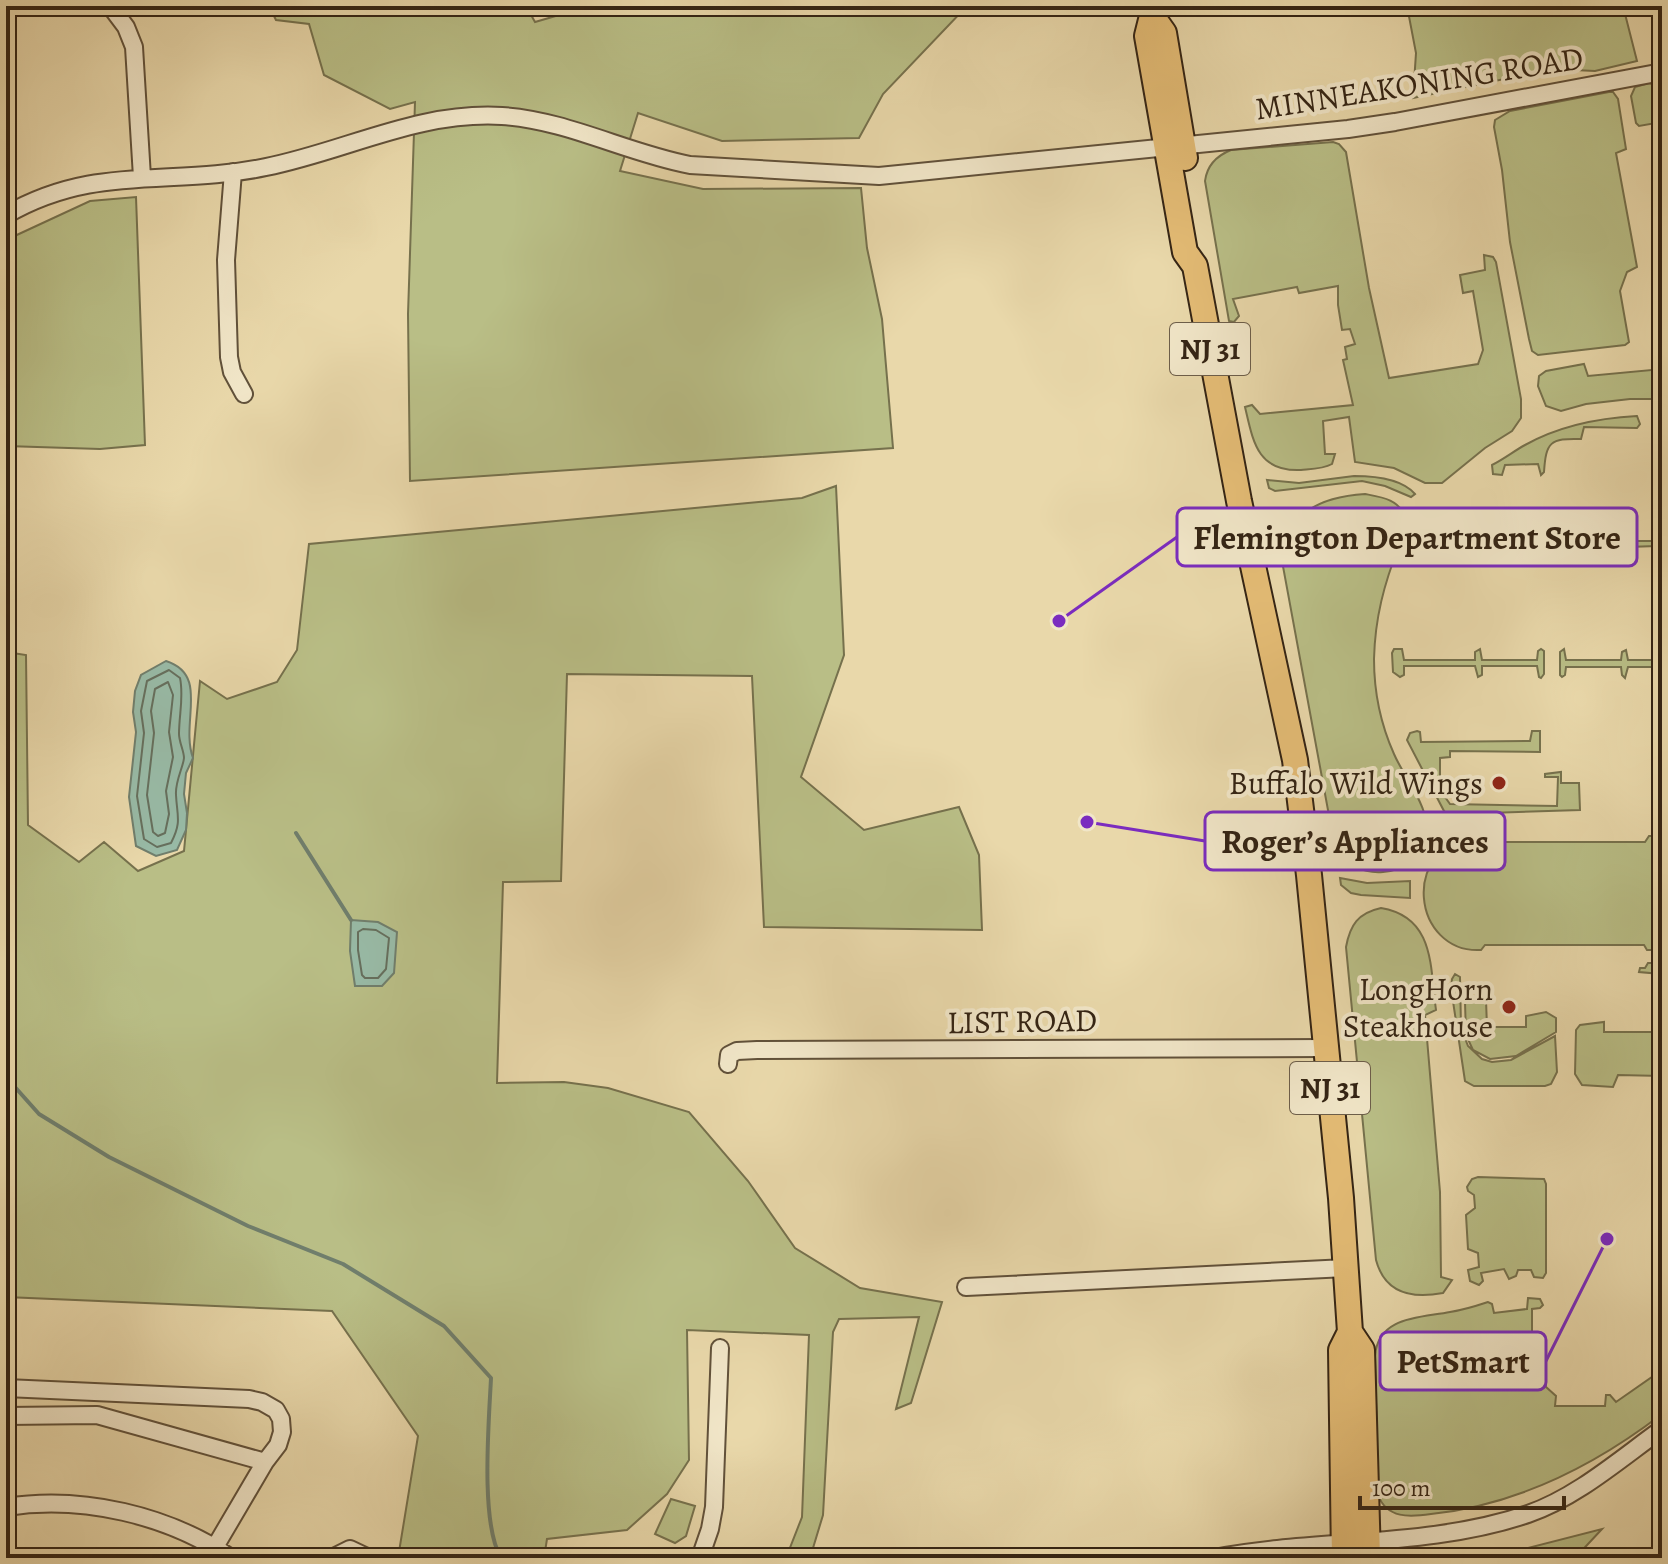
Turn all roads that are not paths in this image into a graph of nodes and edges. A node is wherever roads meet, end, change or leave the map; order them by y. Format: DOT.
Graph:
graph roads {
  1 [pos="114,11"];
  2 [pos="1151,11"];
  3 [pos="1662,72"];
  4 [pos="1175,147"];
  5 [pos="233,172"];
  6 [pos="142,177"];
  7 [pos="6,215"];
  8 [pos="244,394"];
  9 [pos="1326,1048"];
  10 [pos="728,1064"];
  11 [pos="1346,1268"];
  12 [pos="966,1287"];
  13 [pos="720,1348"];
  14 [pos="6,1388"];
  15 [pos="6,1416"];
  16 [pos="1662,1429"];
  17 [pos="265,1462"];
  18 [pos="6,1507"];
  19 [pos="215,1547"];
  20 [pos="1356,1550"];
  21 [pos="231,1558"];
  22 [pos="332,1558"];
  23 [pos="369,1558"];
  24 [pos="700,1558"];
  25 [pos="1214,1558"];
  1 -- 6 [label="street"];
  2 -- 4 [label="highway, NJ 31"];
  3 -- 4 [label="street, MINNEAKONING ROAD"];
  4 -- 5 [label="street, MINNEAKONING ROAD"];
  4 -- 9 [label="highway, NJ 31"];
  5 -- 6 [label="street, MINNEAKONING ROAD"];
  5 -- 8 [label="street"];
  6 -- 7 [label="street, MINNEAKONING ROAD"];
  9 -- 10 [label="street, LIST ROAD"];
  9 -- 11 [label="highway, NJ 31"];
  11 -- 12 [label="street"];
  11 -- 20 [label="highway, NJ 31"];
  13 -- 24 [label="street"];
  14 -- 17 [label="street"];
  15 -- 17 [label="street"];
  16 -- 20 [label="street"];
  17 -- 19 [label="street"];
  18 -- 19 [label="street"];
  19 -- 21 [label="street"];
  20 -- 25 [label="street"];
  22 -- 23 [label="street"];
}
